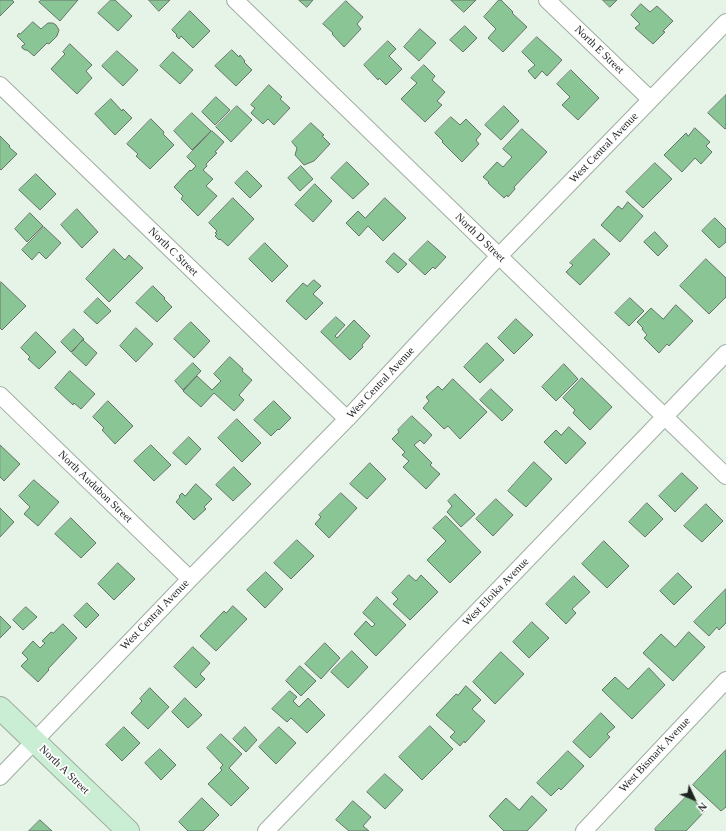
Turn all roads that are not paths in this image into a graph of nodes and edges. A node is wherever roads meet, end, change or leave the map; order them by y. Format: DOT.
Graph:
graph roads {
  1 [pos="235,0"];
  2 [pos="547,0"];
  3 [pos="726,22"];
  4 [pos="0,85"];
  5 [pos="650,99"];
  6 [pos="499,256"];
  7 [pos="726,353"];
  8 [pos="0,395"];
  9 [pos="665,417"];
  10 [pos="346,419"];
  11 [pos="726,476"];
  12 [pos="190,578"];
  13 [pos="726,680"];
  14 [pos="0,708"];
  15 [pos="34,741"];
  16 [pos="0,777"];
  17 [pos="128,831"];
  18 [pos="266,831"];
  19 [pos="584,831"];
  1 -- 6 [label="street, North D Street"];
  2 -- 5 [label="street, North E Street"];
  3 -- 5 [label="street, West Central Avenue"];
  4 -- 10 [label="street, North C Street"];
  5 -- 6 [label="street, West Central Avenue"];
  6 -- 9 [label="street, North D Street"];
  6 -- 10 [label="street, West Central Avenue"];
  7 -- 9 [label="street, West Eloika Avenue"];
  8 -- 12 [label="street, North Audubon Street"];
  9 -- 11 [label="street, North D Street"];
  9 -- 18 [label="street, West Eloika Avenue"];
  10 -- 12 [label="street, West Central Avenue"];
  12 -- 15 [label="street, West Central Avenue"];
  13 -- 19 [label="street, West Bismark Avenue"];
  14 -- 15 [label="street, North A Street"];
  15 -- 16 [label="street, West Central Avenue"];
  15 -- 17 [label="street, North A Street"];
}
